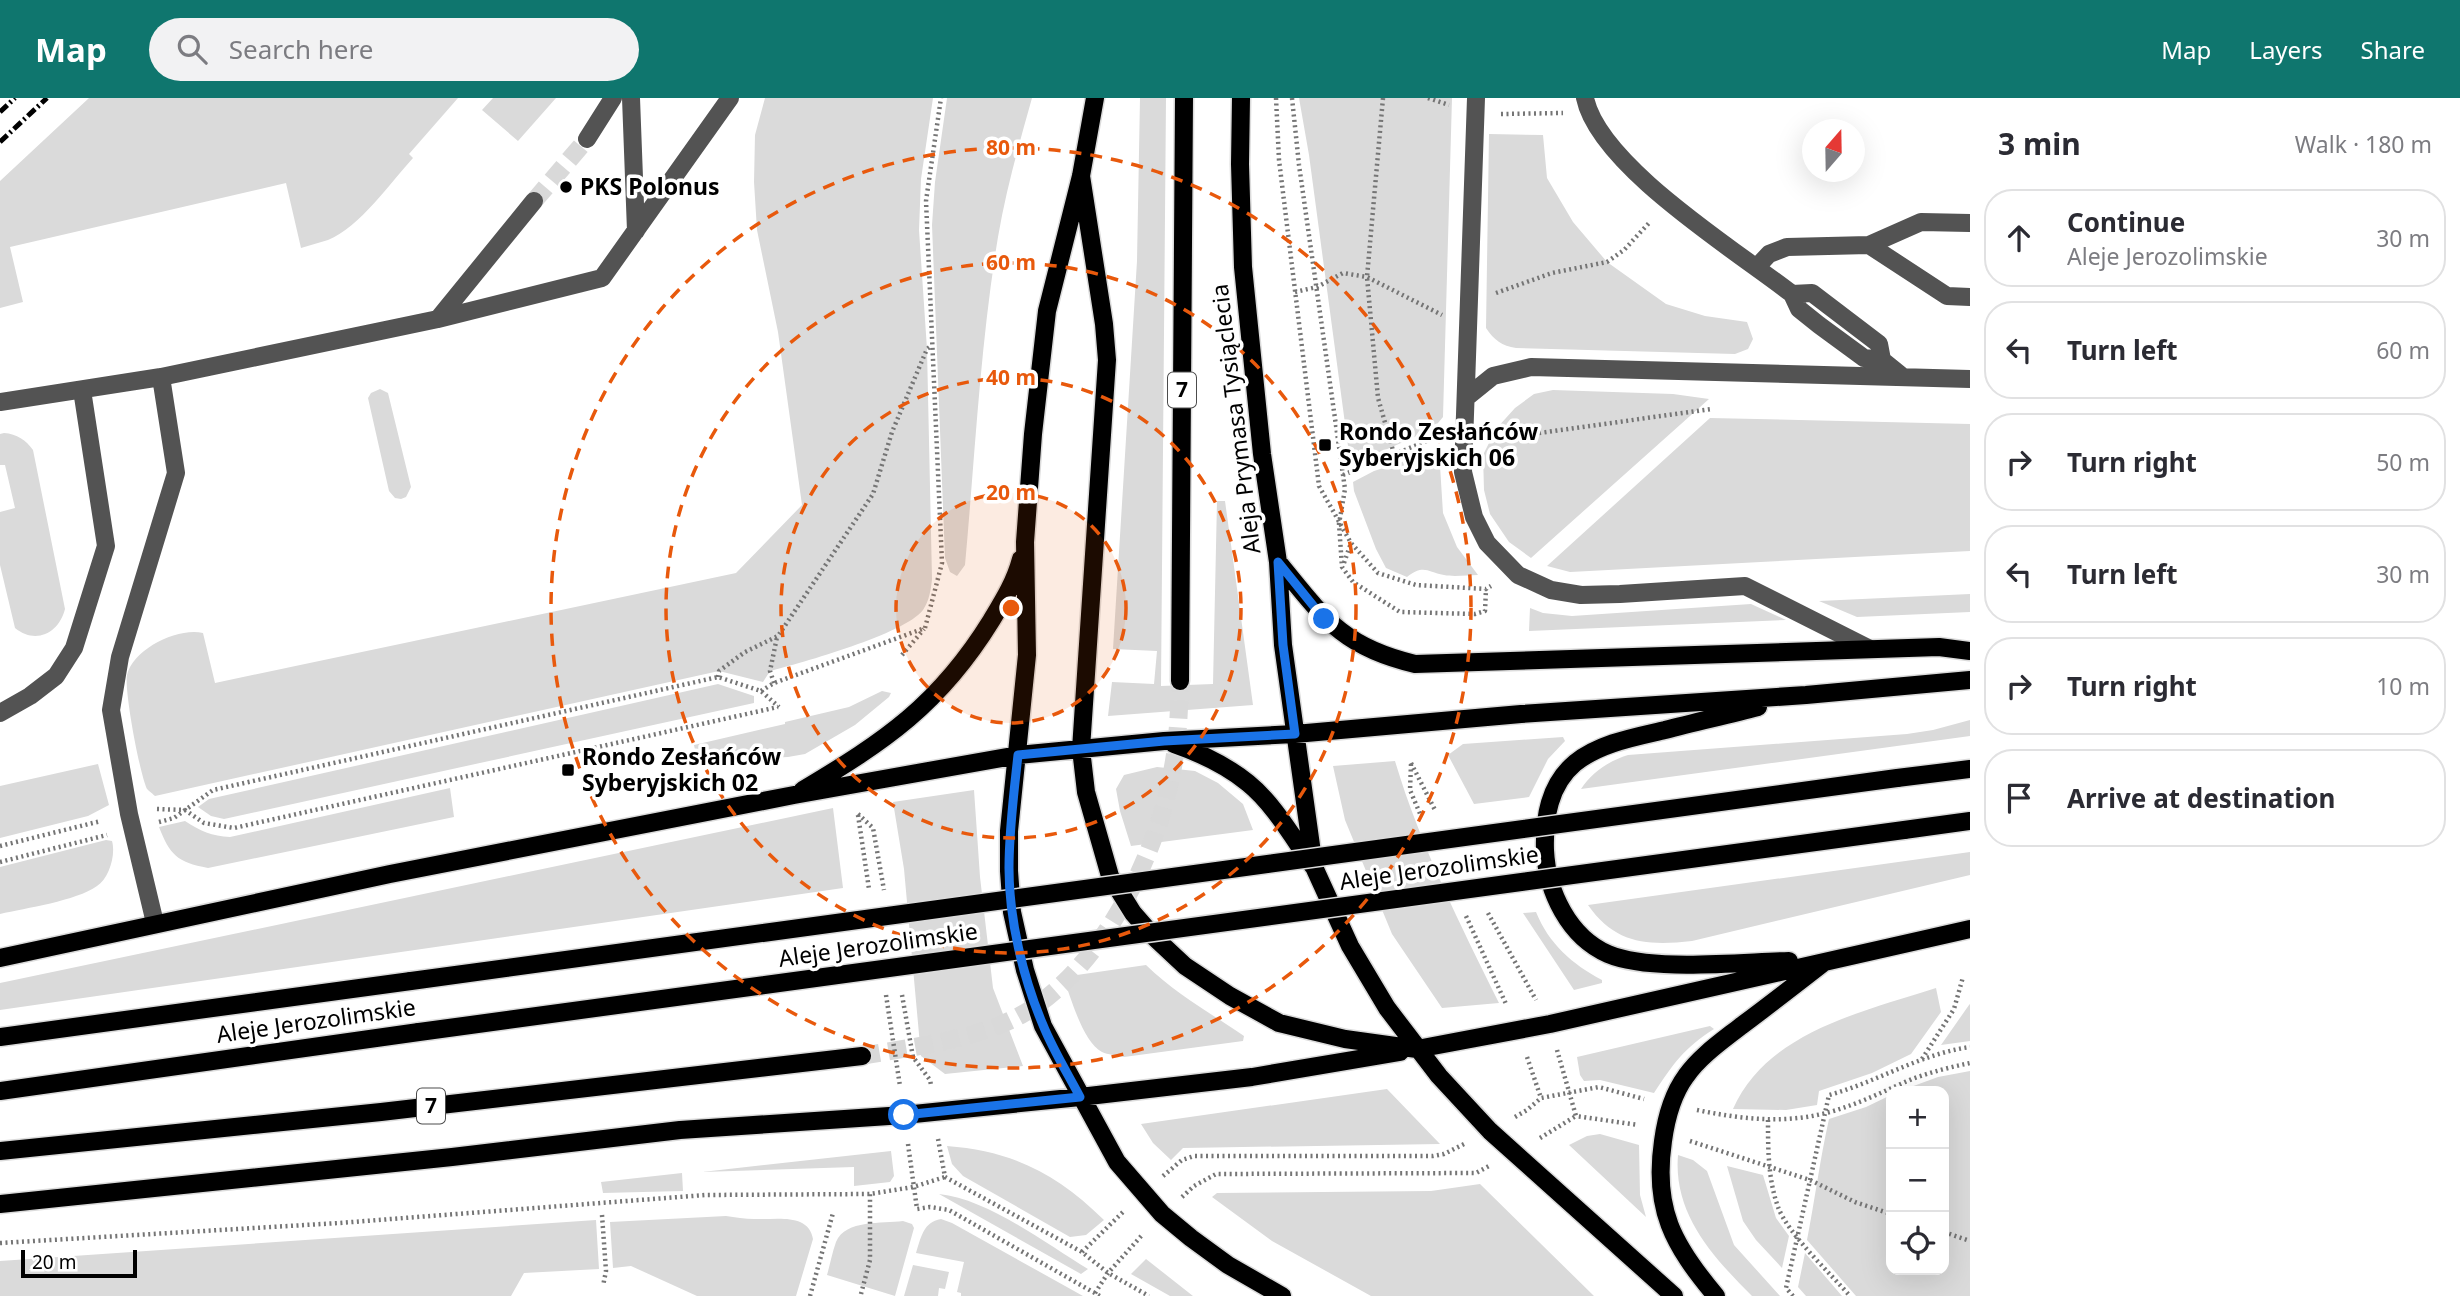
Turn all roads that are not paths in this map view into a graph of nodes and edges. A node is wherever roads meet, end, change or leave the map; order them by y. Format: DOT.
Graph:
graph roads {
  1 [pos="613,98"];
  2 [pos="631,98"];
  3 [pos="730,98"];
  4 [pos="1094,98"];
  5 [pos="1184,98"];
  6 [pos="1241,98"];
  7 [pos="1476,98"];
  8 [pos="1585,98"];
  9 [pos="587,139"];
  10 [pos="1081,176"];
  11 [pos="534,201"];
  12 [pos="1970,223"];
  13 [pos="636,231"];
  14 [pos="1869,245"];
  15 [pos="1758,267"];
  16 [pos="1970,297"];
  17 [pos="439,319"];
  18 [pos="161,377"];
  19 [pos="1903,377"];
  20 [pos="1970,379"];
  21 [pos="82,390"];
  22 [pos="1466,397"];
  23 [pos="0,402"];
  24 [pos="1025,542"];
  25 [pos="1278,562"];
  26 [pos="1870,649"];
  27 [pos="1970,651"];
  28 [pos="1970,680"];
  29 [pos="1180,681"];
  30 [pos="1805,695"];
  31 [pos="0,713"];
  32 [pos="1295,734"];
  33 [pos="1164,741"];
  34 [pos="1081,749"];
  35 [pos="1018,755"];
  36 [pos="1970,769"];
  37 [pos="794,795"];
  38 [pos="1970,821"];
  39 [pos="1314,867"];
  40 [pos="155,923"];
  41 [pos="1970,929"];
  42 [pos="0,958"];
  43 [pos="1828,960"];
  44 [pos="0,1037"];
  45 [pos="1417,1049"];
  46 [pos="862,1056"];
  47 [pos="0,1091"];
  48 [pos="1080,1097"];
  49 [pos="0,1151"];
  50 [pos="0,1204"];
  51 [pos="1273,1294"];
  52 [pos="1674,1296"];
  53 [pos="1716,1296"];
  1 -- 9 [label="lane"];
  2 -- 13 [label="lane"];
  3 -- 13 [label="lane"];
  4 -- 10 [label="main road"];
  5 -- 29 [label="main road, 7"];
  6 -- 25 [label="main road, Aleja Prymasa Tysiąclecia"];
  7 -- 22 [label="lane"];
  8 -- 15 [label="lane"];
  10 -- 24 [label="main road"];
  10 -- 34 [label="main road"];
  11 -- 17 [label="lane"];
  12 -- 14 [label="lane"];
  13 -- 17 [label="lane"];
  14 -- 15 [label="lane"];
  14 -- 16 [label="lane"];
  15 -- 19 [label="lane"];
  17 -- 18 [label="lane"];
  18 -- 21 [label="lane"];
  18 -- 40 [label="lane"];
  19 -- 20 [label="lane"];
  19 -- 22 [label="lane"];
  21 -- 23 [label="lane"];
  21 -- 31 [label="lane"];
  22 -- 26 [label="lane"];
  24 -- 35 [label="main road"];
  24 -- 37 [label="main road"];
  25 -- 26 [label="main road"];
  25 -- 32 [label="main road, Aleja Prymasa Tysiąclecia"];
  26 -- 27 [label="main road"];
  28 -- 30 [label="main road"];
  30 -- 32 [label="main road"];
  30 -- 43 [label="main road"];
  32 -- 33 [label="main road"];
  32 -- 39 [label="main road, Aleja Prymasa Tysiąclecia"];
  33 -- 34 [label="main road"];
  33 -- 39 [label="main road"];
  34 -- 35 [label="main road"];
  34 -- 45 [label="main road"];
  35 -- 37 [label="main road"];
  35 -- 48 [label="main road"];
  36 -- 44 [label="main road, Aleje Jerozolimskie, bridge"];
  37 -- 40 [label="main road"];
  38 -- 47 [label="main road, Aleje Jerozolimskie, bridge"];
  39 -- 45 [label="main road"];
  40 -- 42 [label="main road"];
  41 -- 43 [label="main road"];
  43 -- 45 [label="main road"];
  43 -- 53 [label="main road"];
  45 -- 48 [label="main road"];
  45 -- 52 [label="main road"];
  46 -- 49 [label="main road, 7"];
  48 -- 50 [label="main road"];
  48 -- 51 [label="main road"];
}
